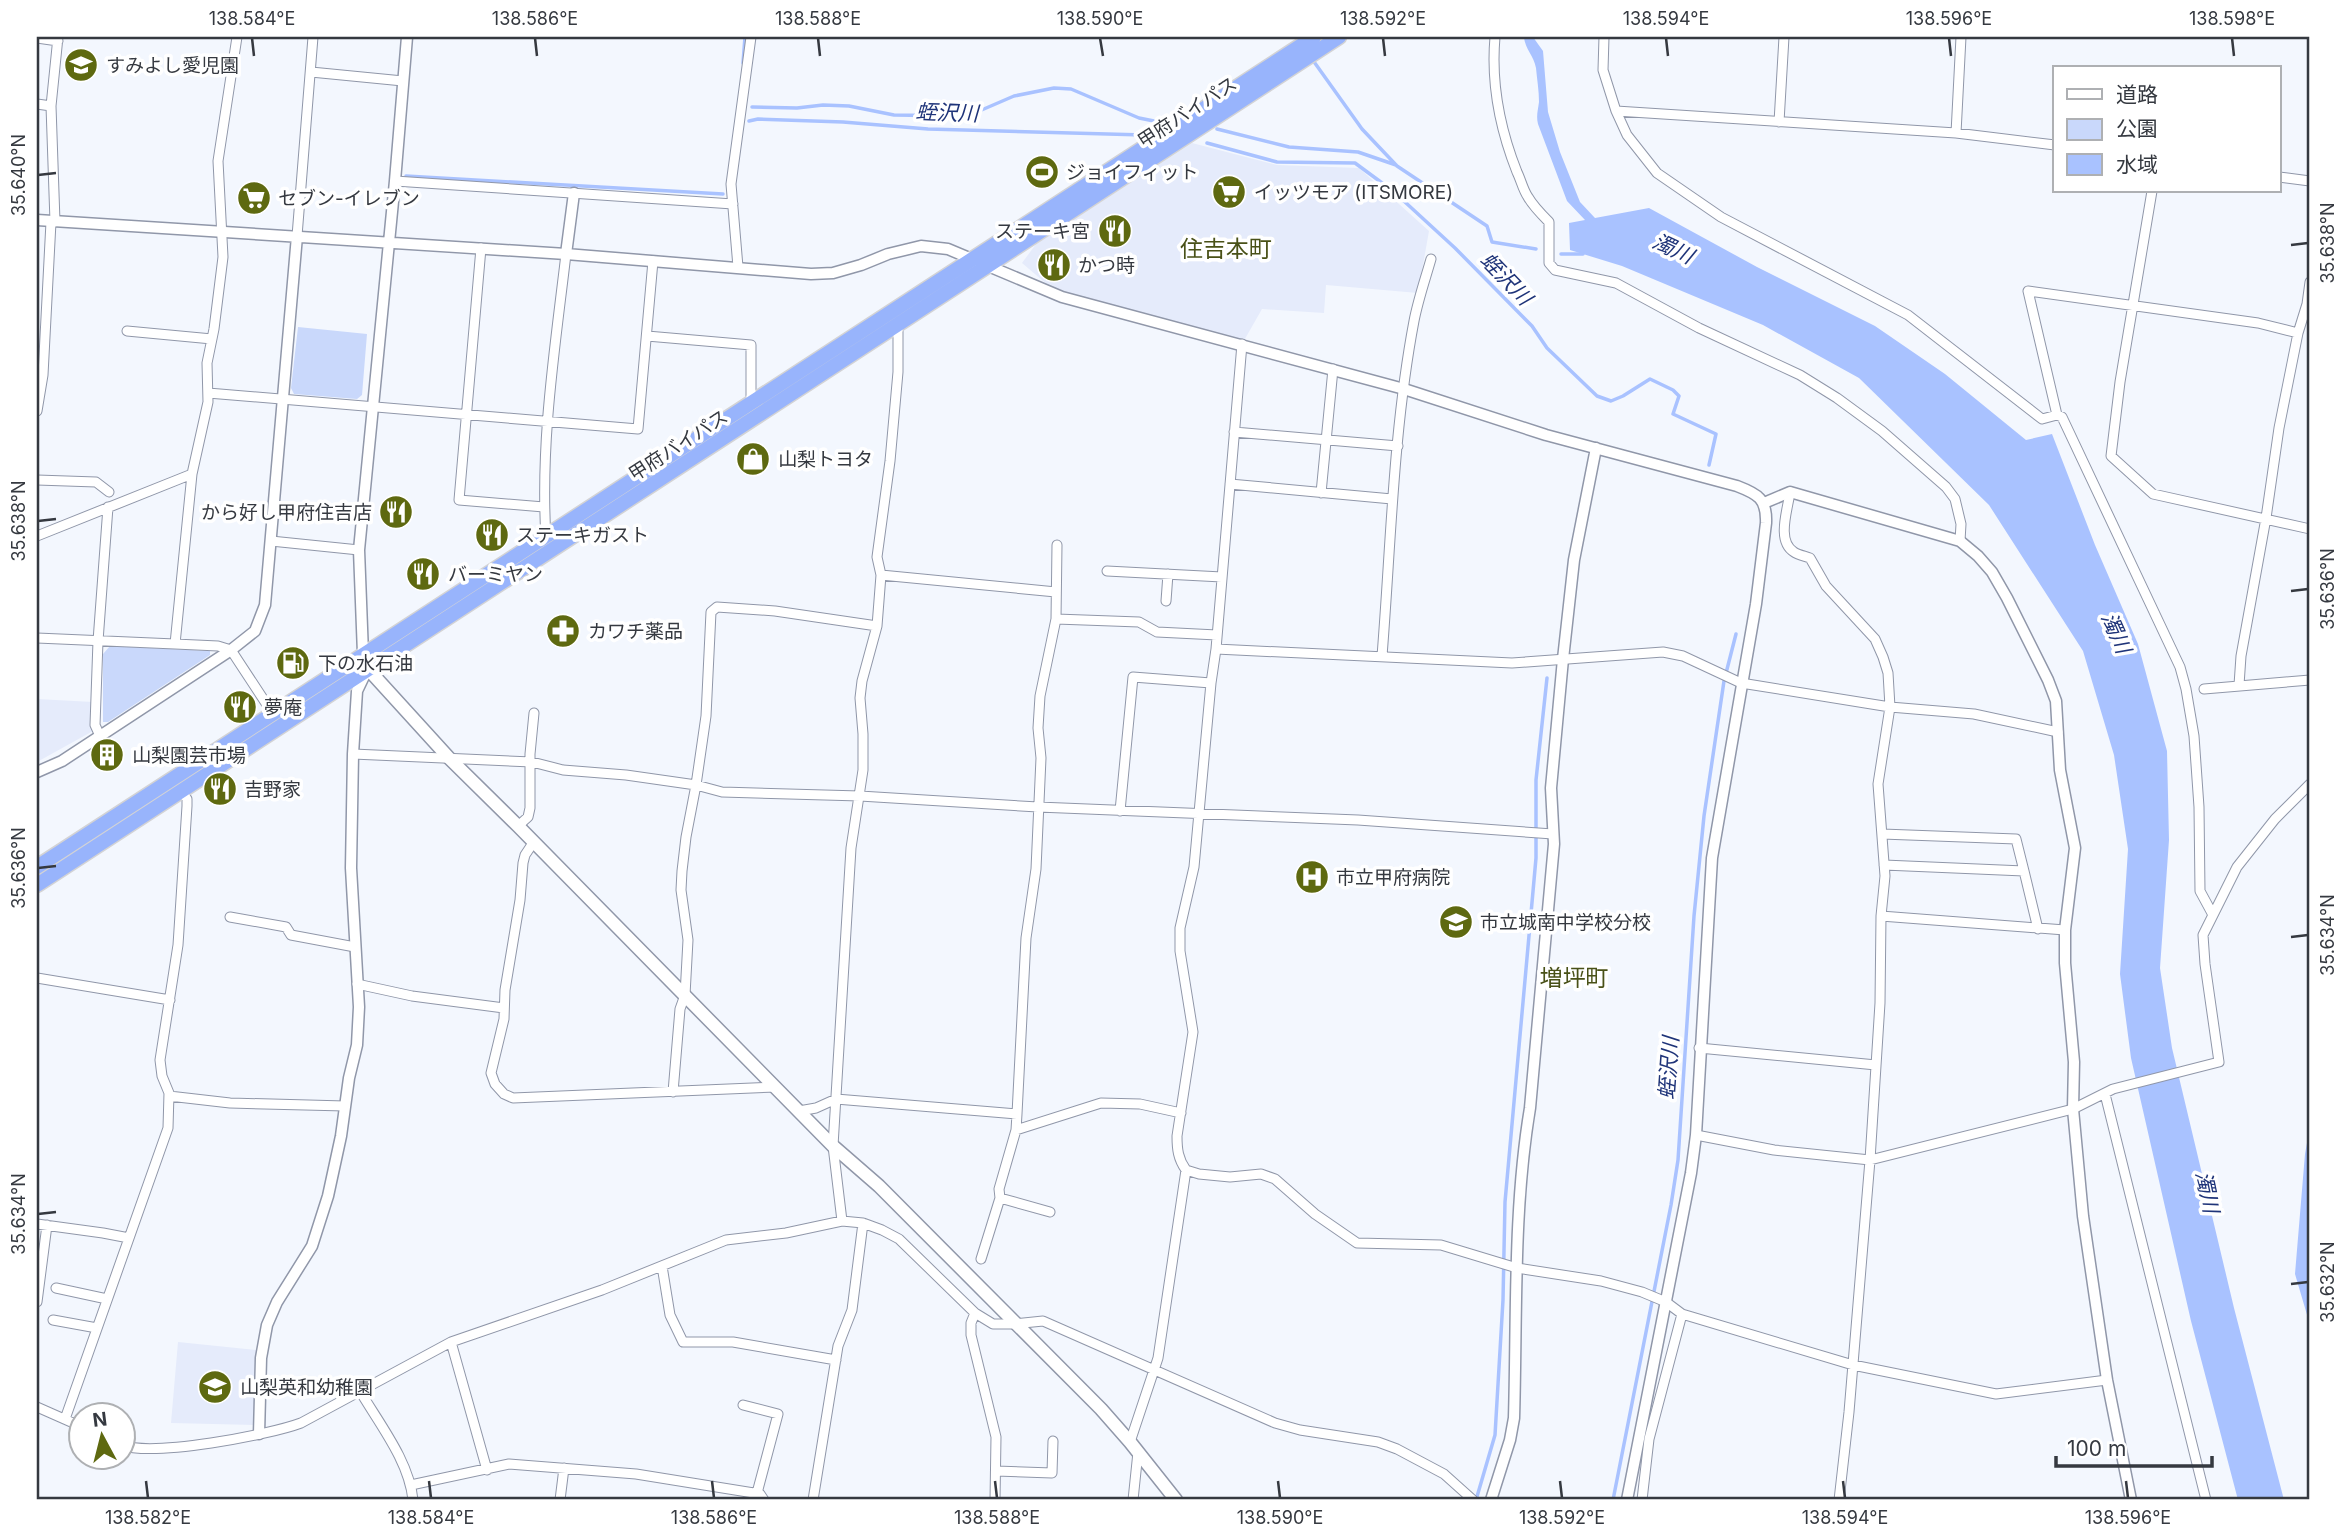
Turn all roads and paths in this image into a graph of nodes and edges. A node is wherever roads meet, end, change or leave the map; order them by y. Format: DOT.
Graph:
graph roads {
  1 [pos="237,37"];
  2 [pos="313,37"];
  3 [pos="407,37"];
  4 [pos="751,37"];
  5 [pos="1314,37"];
  6 [pos="1339,37"];
  7 [pos="1495,37"];
  8 [pos="1604,37"];
  9 [pos="1784,37"];
  10 [pos="1961,37"];
  11 [pos="37,38"];
  12 [pos="58,39"];
  13 [pos="1296,56"];
  14 [pos="311,72"];
  15 [pos="403,81"];
  16 [pos="37,104"];
  17 [pos="51,106"];
  18 [pos="1616,111"];
  19 [pos="1779,122"];
  20 [pos="1956,132"];
  21 [pos="2053,145"];
  22 [pos="2280,177"];
  23 [pos="395,181"];
  24 [pos="2310,181"];
  25 [pos="2152,192"];
  26 [pos="573,193"];
  27 [pos="733,204"];
  28 [pos="37,220"];
  29 [pos="53,222"];
  30 [pos="221,231"];
  31 [pos="297,236"];
  32 [pos="389,243"];
  33 [pos="481,248"];
  34 [pos="566,254"];
  35 [pos="1431,259"];
  36 [pos="653,261"];
  37 [pos="979,263"];
  38 [pos="738,267"];
  39 [pos="2310,282"];
  40 [pos="2133,306"];
  41 [pos="898,324"];
  42 [pos="127,331"];
  43 [pos="2298,334"];
  44 [pos="647,336"];
  45 [pos="212,339"];
  46 [pos="1242,344"];
  47 [pos="1333,369"];
  48 [pos="1404,389"];
  49 [pos="208,393"];
  50 [pos="283,400"];
  51 [pos="754,401"];
  52 [pos="373,406"];
  53 [pos="37,411"];
  54 [pos="466,415"];
  55 [pos="2057,415"];
  56 [pos="546,421"];
  57 [pos="1234,432"];
  58 [pos="1326,440"];
  59 [pos="1398,446"];
  60 [pos="1596,448"];
  61 [pos="192,474"];
  62 [pos="37,480"];
  63 [pos="1230,484"];
  64 [pos="109,492"];
  65 [pos="1321,492"];
  66 [pos="1790,492"];
  67 [pos="1392,499"];
  68 [pos="1764,503"];
  69 [pos="108,507"];
  70 [pos="544,508"];
  71 [pos="2266,518"];
  72 [pos="2310,528"];
  73 [pos="37,536"];
  74 [pos="546,538"];
  75 [pos="271,541"];
  76 [pos="1960,541"];
  77 [pos="1057,545"];
  78 [pos="359,550"];
  79 [pos="1107,571"];
  80 [pos="1168,574"];
  81 [pos="881,575"];
  82 [pos="1222,578"];
  83 [pos="1055,592"];
  84 [pos="1166,601"];
  85 [pos="1056,618"];
  86 [pos="877,626"];
  87 [pos="1217,635"];
  88 [pos="37,638"];
  89 [pos="98,641"];
  90 [pos="175,644"];
  91 [pos="1216,649"];
  92 [pos="231,650"];
  93 [pos="363,654"];
  94 [pos="1382,656"];
  95 [pos="1563,659"];
  96 [pos="368,669"];
  97 [pos="1737,680"];
  98 [pos="2310,680"];
  99 [pos="1211,683"];
  100 [pos="2239,685"];
  101 [pos="2204,689"];
  102 [pos="1890,707"];
  103 [pos="534,713"];
  104 [pos="273,714"];
  105 [pos="2058,732"];
  106 [pos="100,736"];
  107 [pos="353,754"];
  108 [pos="449,758"];
  109 [pos="532,762"];
  110 [pos="37,772"];
  111 [pos="2310,784"];
  112 [pos="696,785"];
  113 [pos="182,792"];
  114 [pos="860,796"];
  115 [pos="1038,807"];
  116 [pos="1120,811"];
  117 [pos="1199,814"];
  118 [pos="518,826"];
  119 [pos="1550,834"];
  120 [pos="1882,834"];
  121 [pos="533,843"];
  122 [pos="1884,865"];
  123 [pos="37,867"];
  124 [pos="2024,871"];
  125 [pos="37,885"];
  126 [pos="2213,915"];
  127 [pos="1881,916"];
  128 [pos="230,918"];
  129 [pos="2038,929"];
  130 [pos="2065,930"];
  131 [pos="355,947"];
  132 [pos="37,978"];
  133 [pos="357,984"];
  134 [pos="685,995"];
  135 [pos="170,1000"];
  136 [pos="504,1008"];
  137 [pos="1699,1048"];
  138 [pos="1876,1065"];
  139 [pos="776,1087"];
  140 [pos="673,1092"];
  141 [pos="2109,1092"];
  142 [pos="169,1096"];
  143 [pos="836,1099"];
  144 [pos="345,1106"];
  145 [pos="2073,1109"];
  146 [pos="799,1111"];
  147 [pos="1181,1113"];
  148 [pos="1017,1114"];
  149 [pos="1016,1130"];
  150 [pos="1696,1135"];
  151 [pos="833,1146"];
  152 [pos="1870,1160"];
  153 [pos="1186,1170"];
  154 [pos="1000,1198"];
  155 [pos="1050,1212"];
  156 [pos="842,1222"];
  157 [pos="863,1223"];
  158 [pos="37,1224"];
  159 [pos="47,1226"];
  160 [pos="129,1238"];
  161 [pos="981,1259"];
  162 [pos="662,1266"];
  163 [pos="1515,1267"];
  164 [pos="56,1288"];
  165 [pos="107,1299"];
  166 [pos="1663,1300"];
  167 [pos="37,1302"];
  168 [pos="975,1312"];
  169 [pos="1682,1314"];
  170 [pos="53,1320"];
  171 [pos="1014,1324"];
  172 [pos="97,1328"];
  173 [pos="451,1342"];
  174 [pos="836,1360"];
  175 [pos="1853,1365"];
  176 [pos="1153,1368"];
  177 [pos="2107,1380"];
  178 [pos="360,1391"];
  179 [pos="743,1405"];
  180 [pos="37,1407"];
  181 [pos="65,1419"];
  182 [pos="260,1434"];
  183 [pos="1053,1441"];
  184 [pos="1134,1447"];
  185 [pos="136,1448"];
  186 [pos="1642,1453"];
  187 [pos="564,1468"];
  188 [pos="487,1470"];
  189 [pos="996,1471"];
  190 [pos="411,1485"];
  191 [pos="760,1497"];
  192 [pos="1470,1498"];
  193 [pos="413,1500"];
  194 [pos="559,1500"];
  195 [pos="813,1500"];
  196 [pos="995,1500"];
  197 [pos="1133,1500"];
  198 [pos="1176,1500"];
  199 [pos="1491,1500"];
  200 [pos="1627,1500"];
  201 [pos="1642,1500"];
  202 [pos="1839,1500"];
  203 [pos="2131,1500"];
  204 [pos="2206,1500"];
  1 -- 30 [label="street"];
  2 -- 14 [label="street"];
  3 -- 15 [label="street"];
  4 -- 27 [label="street"];
  5 -- 13 [label="highway, 甲府バイパス"];
  6 -- 13 [label="highway, 甲府バイパス"];
  7 -- 76 [label="street"];
  8 -- 18 [label="street"];
  9 -- 19 [label="street"];
  10 -- 20 [label="street"];
  11 -- 12 [label="street"];
  12 -- 17 [label="street"];
  13 -- 37 [label="highway, 甲府バイパス"];
  14 -- 15 [label="street"];
  14 -- 31 [label="street"];
  15 -- 23 [label="street"];
  16 -- 17 [label="street"];
  17 -- 29 [label="street"];
  18 -- 19 [label="street"];
  18 -- 55 [label="street"];
  19 -- 20 [label="street"];
  20 -- 21 [label="street"];
  22 -- 24 [label="street"];
  23 -- 26 [label="street"];
  23 -- 32 [label="street"];
  25 -- 40 [label="street"];
  26 -- 27 [label="street"];
  26 -- 34 [label="street"];
  27 -- 38 [label="street"];
  28 -- 29 [label="street"];
  29 -- 30 [label="street"];
  29 -- 53 [label="street"];
  30 -- 31 [label="street"];
  30 -- 45 [label="street"];
  31 -- 32 [label="street"];
  31 -- 50 [label="street"];
  32 -- 33 [label="street"];
  32 -- 52 [label="street"];
  33 -- 34 [label="street"];
  33 -- 54 [label="street"];
  34 -- 36 [label="street"];
  34 -- 56 [label="street"];
  35 -- 48 [label="street"];
  36 -- 38 [label="street"];
  36 -- 44 [label="street"];
  37 -- 38 [label="street"];
  37 -- 41 [label="highway, 甲府バイパス"];
  37 -- 46 [label="street"];
  37 -- 51 [label="highway, 甲府バイパス"];
  39 -- 43 [label="street"];
  40 -- 43 [label="street"];
  40 -- 55 [label="street"];
  40 -- 71 [label="street"];
  41 -- 81 [label="street"];
  41 -- 96 [label="highway, 甲府バイパス"];
  42 -- 45 [label="street"];
  43 -- 71 [label="street"];
  44 -- 51 [label="street"];
  44 -- 56 [label="street"];
  45 -- 49 [label="street"];
  46 -- 47 [label="street"];
  46 -- 57 [label="street"];
  47 -- 48 [label="street"];
  47 -- 58 [label="street"];
  48 -- 59 [label="street"];
  48 -- 60 [label="street"];
  49 -- 50 [label="street"];
  49 -- 61 [label="street"];
  50 -- 52 [label="street"];
  50 -- 75 [label="street"];
  51 -- 74 [label="highway, 甲府バイパス"];
  52 -- 54 [label="street"];
  52 -- 78 [label="street"];
  54 -- 56 [label="street"];
  54 -- 70 [label="street"];
  55 -- 126 [label="street"];
  56 -- 70 [label="street"];
  57 -- 58 [label="street"];
  57 -- 63 [label="street"];
  58 -- 59 [label="street"];
  58 -- 65 [label="street"];
  59 -- 67 [label="street"];
  60 -- 68 [label="street"];
  60 -- 95 [label="street"];
  61 -- 69 [label="street"];
  61 -- 90 [label="street"];
  62 -- 64 [label="street"];
  63 -- 65 [label="street"];
  63 -- 82 [label="street"];
  65 -- 67 [label="street"];
  66 -- 68 [label="street"];
  66 -- 76 [label="street"];
  66 -- 102 [label="street"];
  67 -- 94 [label="street"];
  68 -- 97 [label="street"];
  69 -- 73 [label="street"];
  69 -- 89 [label="street"];
  70 -- 74 [label="street"];
  71 -- 72 [label="street"];
  71 -- 100 [label="street"];
  74 -- 93 [label="highway, 甲府バイパス"];
  75 -- 78 [label="street"];
  75 -- 92 [label="street"];
  76 -- 105 [label="street"];
  77 -- 83 [label="street"];
  78 -- 93 [label="street"];
  79 -- 80 [label="street"];
  80 -- 82 [label="street"];
  80 -- 84 [label="street"];
  81 -- 83 [label="street"];
  81 -- 86 [label="street"];
  82 -- 87 [label="street"];
  83 -- 85 [label="street"];
  85 -- 87 [label="street"];
  85 -- 115 [label="street"];
  86 -- 112 [label="street"];
  86 -- 114 [label="street"];
  87 -- 91 [label="street"];
  88 -- 89 [label="street"];
  89 -- 90 [label="street"];
  89 -- 106 [label="street"];
  90 -- 92 [label="street"];
  91 -- 94 [label="street"];
  91 -- 99 [label="street"];
  92 -- 104 [label="street"];
  92 -- 106 [label="street"];
  93 -- 96 [label="main road"];
  93 -- 104 [label="highway, 甲府バイパス"];
  94 -- 95 [label="street"];
  95 -- 97 [label="street"];
  95 -- 119 [label="street"];
  96 -- 107 [label="street"];
  96 -- 108 [label="main road"];
  96 -- 113 [label="highway, 甲府バイパス"];
  97 -- 102 [label="street"];
  97 -- 137 [label="street"];
  98 -- 100 [label="street"];
  99 -- 116 [label="street"];
  99 -- 117 [label="street"];
  100 -- 101 [label="street"];
  102 -- 105 [label="street"];
  102 -- 120 [label="street"];
  103 -- 109 [label="street"];
  104 -- 123 [label="highway, 甲府バイパス"];
  105 -- 130 [label="street"];
  106 -- 110 [label="street"];
  107 -- 108 [label="street"];
  107 -- 131 [label="street"];
  108 -- 109 [label="street"];
  108 -- 118 [label="main road"];
  109 -- 112 [label="street"];
  109 -- 118 [label="street"];
  111 -- 126 [label="street"];
  112 -- 114 [label="street"];
  112 -- 134 [label="street"];
  113 -- 125 [label="highway, 甲府バイパス"];
  113 -- 135 [label="street"];
  114 -- 115 [label="street"];
  114 -- 143 [label="street"];
  115 -- 116 [label="street"];
  115 -- 148 [label="street"];
  116 -- 117 [label="street"];
  117 -- 119 [label="street"];
  117 -- 147 [label="street"];
  118 -- 121 [label="main road"];
  119 -- 163 [label="street"];
  120 -- 122 [label="street"];
  120 -- 124 [label="street"];
  121 -- 134 [label="main road"];
  121 -- 136 [label="street"];
  122 -- 124 [label="street"];
  122 -- 127 [label="street"];
  124 -- 129 [label="street"];
  126 -- 141 [label="street"];
  127 -- 129 [label="street"];
  127 -- 138 [label="street"];
  128 -- 131 [label="street"];
  129 -- 130 [label="street"];
  130 -- 145 [label="street"];
  131 -- 133 [label="street"];
  132 -- 135 [label="street"];
  133 -- 136 [label="street"];
  133 -- 144 [label="street"];
  134 -- 139 [label="main road"];
  134 -- 140 [label="street"];
  135 -- 142 [label="street"];
  136 -- 140 [label="street"];
  137 -- 138 [label="street"];
  137 -- 150 [label="street"];
  138 -- 152 [label="street"];
  139 -- 140 [label="street"];
  139 -- 146 [label="main road"];
  141 -- 145 [label="street"];
  141 -- 204 [label="street"];
  142 -- 144 [label="street"];
  142 -- 160 [label="street"];
  143 -- 146 [label="street"];
  143 -- 148 [label="street"];
  143 -- 151 [label="street"];
  144 -- 182 [label="street"];
  145 -- 152 [label="street"];
  145 -- 177 [label="street"];
  146 -- 151 [label="main road"];
  147 -- 149 [label="street"];
  147 -- 153 [label="street"];
  148 -- 149 [label="street"];
  149 -- 154 [label="street"];
  150 -- 152 [label="street"];
  150 -- 166 [label="street"];
  151 -- 156 [label="street"];
  151 -- 171 [label="main road"];
  152 -- 175 [label="street"];
  153 -- 163 [label="street"];
  153 -- 176 [label="street"];
  154 -- 155 [label="street"];
  154 -- 161 [label="street"];
  156 -- 157 [label="street"];
  156 -- 162 [label="street"];
  157 -- 168 [label="street"];
  157 -- 174 [label="street"];
  158 -- 159 [label="street"];
  159 -- 160 [label="street"];
  159 -- 167 [label="street"];
  160 -- 165 [label="street"];
  162 -- 173 [label="street"];
  162 -- 174 [label="street"];
  163 -- 166 [label="street"];
  163 -- 199 [label="street"];
  164 -- 165 [label="street"];
  165 -- 172 [label="street"];
  166 -- 169 [label="street"];
  166 -- 186 [label="street"];
  168 -- 171 [label="street"];
  168 -- 189 [label="street"];
  169 -- 175 [label="street"];
  169 -- 186 [label="street"];
  170 -- 172 [label="street"];
  171 -- 176 [label="street"];
  171 -- 184 [label="main road"];
  172 -- 181 [label="street"];
  173 -- 178 [label="street"];
  173 -- 188 [label="street"];
  174 -- 195 [label="street"];
  175 -- 177 [label="street"];
  175 -- 202 [label="street"];
  176 -- 184 [label="street"];
  176 -- 192 [label="street"];
  177 -- 203 [label="street"];
  178 -- 182 [label="street"];
  178 -- 190 [label="street"];
  179 -- 191 [label="street"];
  180 -- 181 [label="street"];
  182 -- 185 [label="street"];
  183 -- 189 [label="street"];
  184 -- 197 [label="street"];
  184 -- 198 [label="main road"];
  186 -- 200 [label="street"];
  186 -- 201 [label="street"];
  187 -- 188 [label="street"];
  187 -- 191 [label="street"];
  187 -- 194 [label="street"];
  188 -- 190 [label="street"];
  189 -- 196 [label="street"];
  190 -- 193 [label="street"];
}
